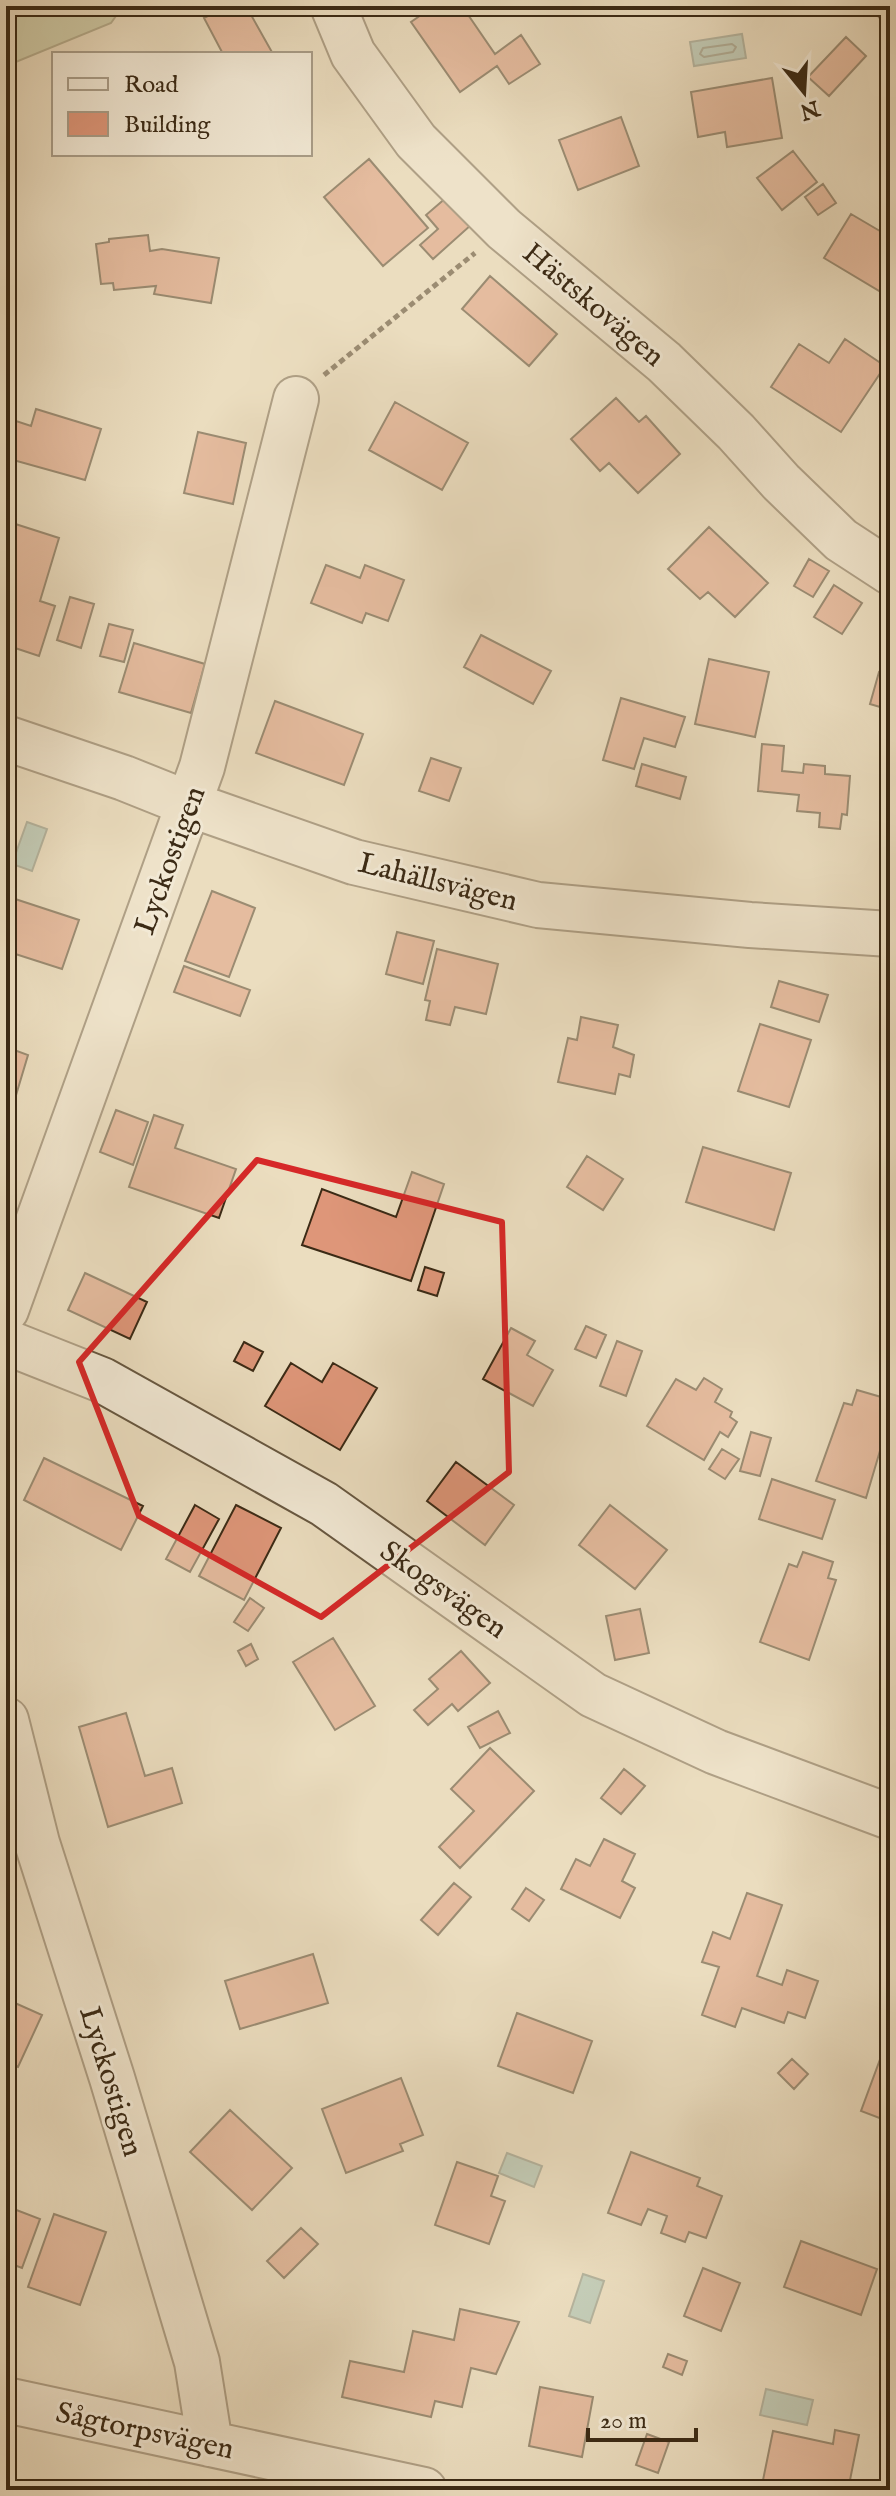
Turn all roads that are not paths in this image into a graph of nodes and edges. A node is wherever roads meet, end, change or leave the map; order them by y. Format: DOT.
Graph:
graph roads {
  1 [pos="333,6"];
  2 [pos="296,399"];
  3 [pos="890,572"];
  4 [pos="6,738"];
  5 [pos="189,804"];
  6 [pos="890,934"];
  7 [pos="6,1310"];
  8 [pos="6,1342"];
  9 [pos="6,1720"];
  10 [pos="890,1817"];
  11 [pos="6,2400"];
  12 [pos="210,2444"];
  13 [pos="424,2490"];
  1 -- 3 [label="street, Hästskovägen"];
  2 -- 5 [label="street, Lyckostigen"];
  4 -- 5 [label="street, Lahällsvägen"];
  5 -- 6 [label="street, Lahällsvägen"];
  5 -- 7 [label="street, Lyckostigen"];
  8 -- 10 [label="street, Skogsvägen"];
  9 -- 12 [label="street, Lyckostigen"];
  11 -- 12 [label="street, Sågtorpsvägen"];
  12 -- 13 [label="street, Sågtorpsvägen"];
}
